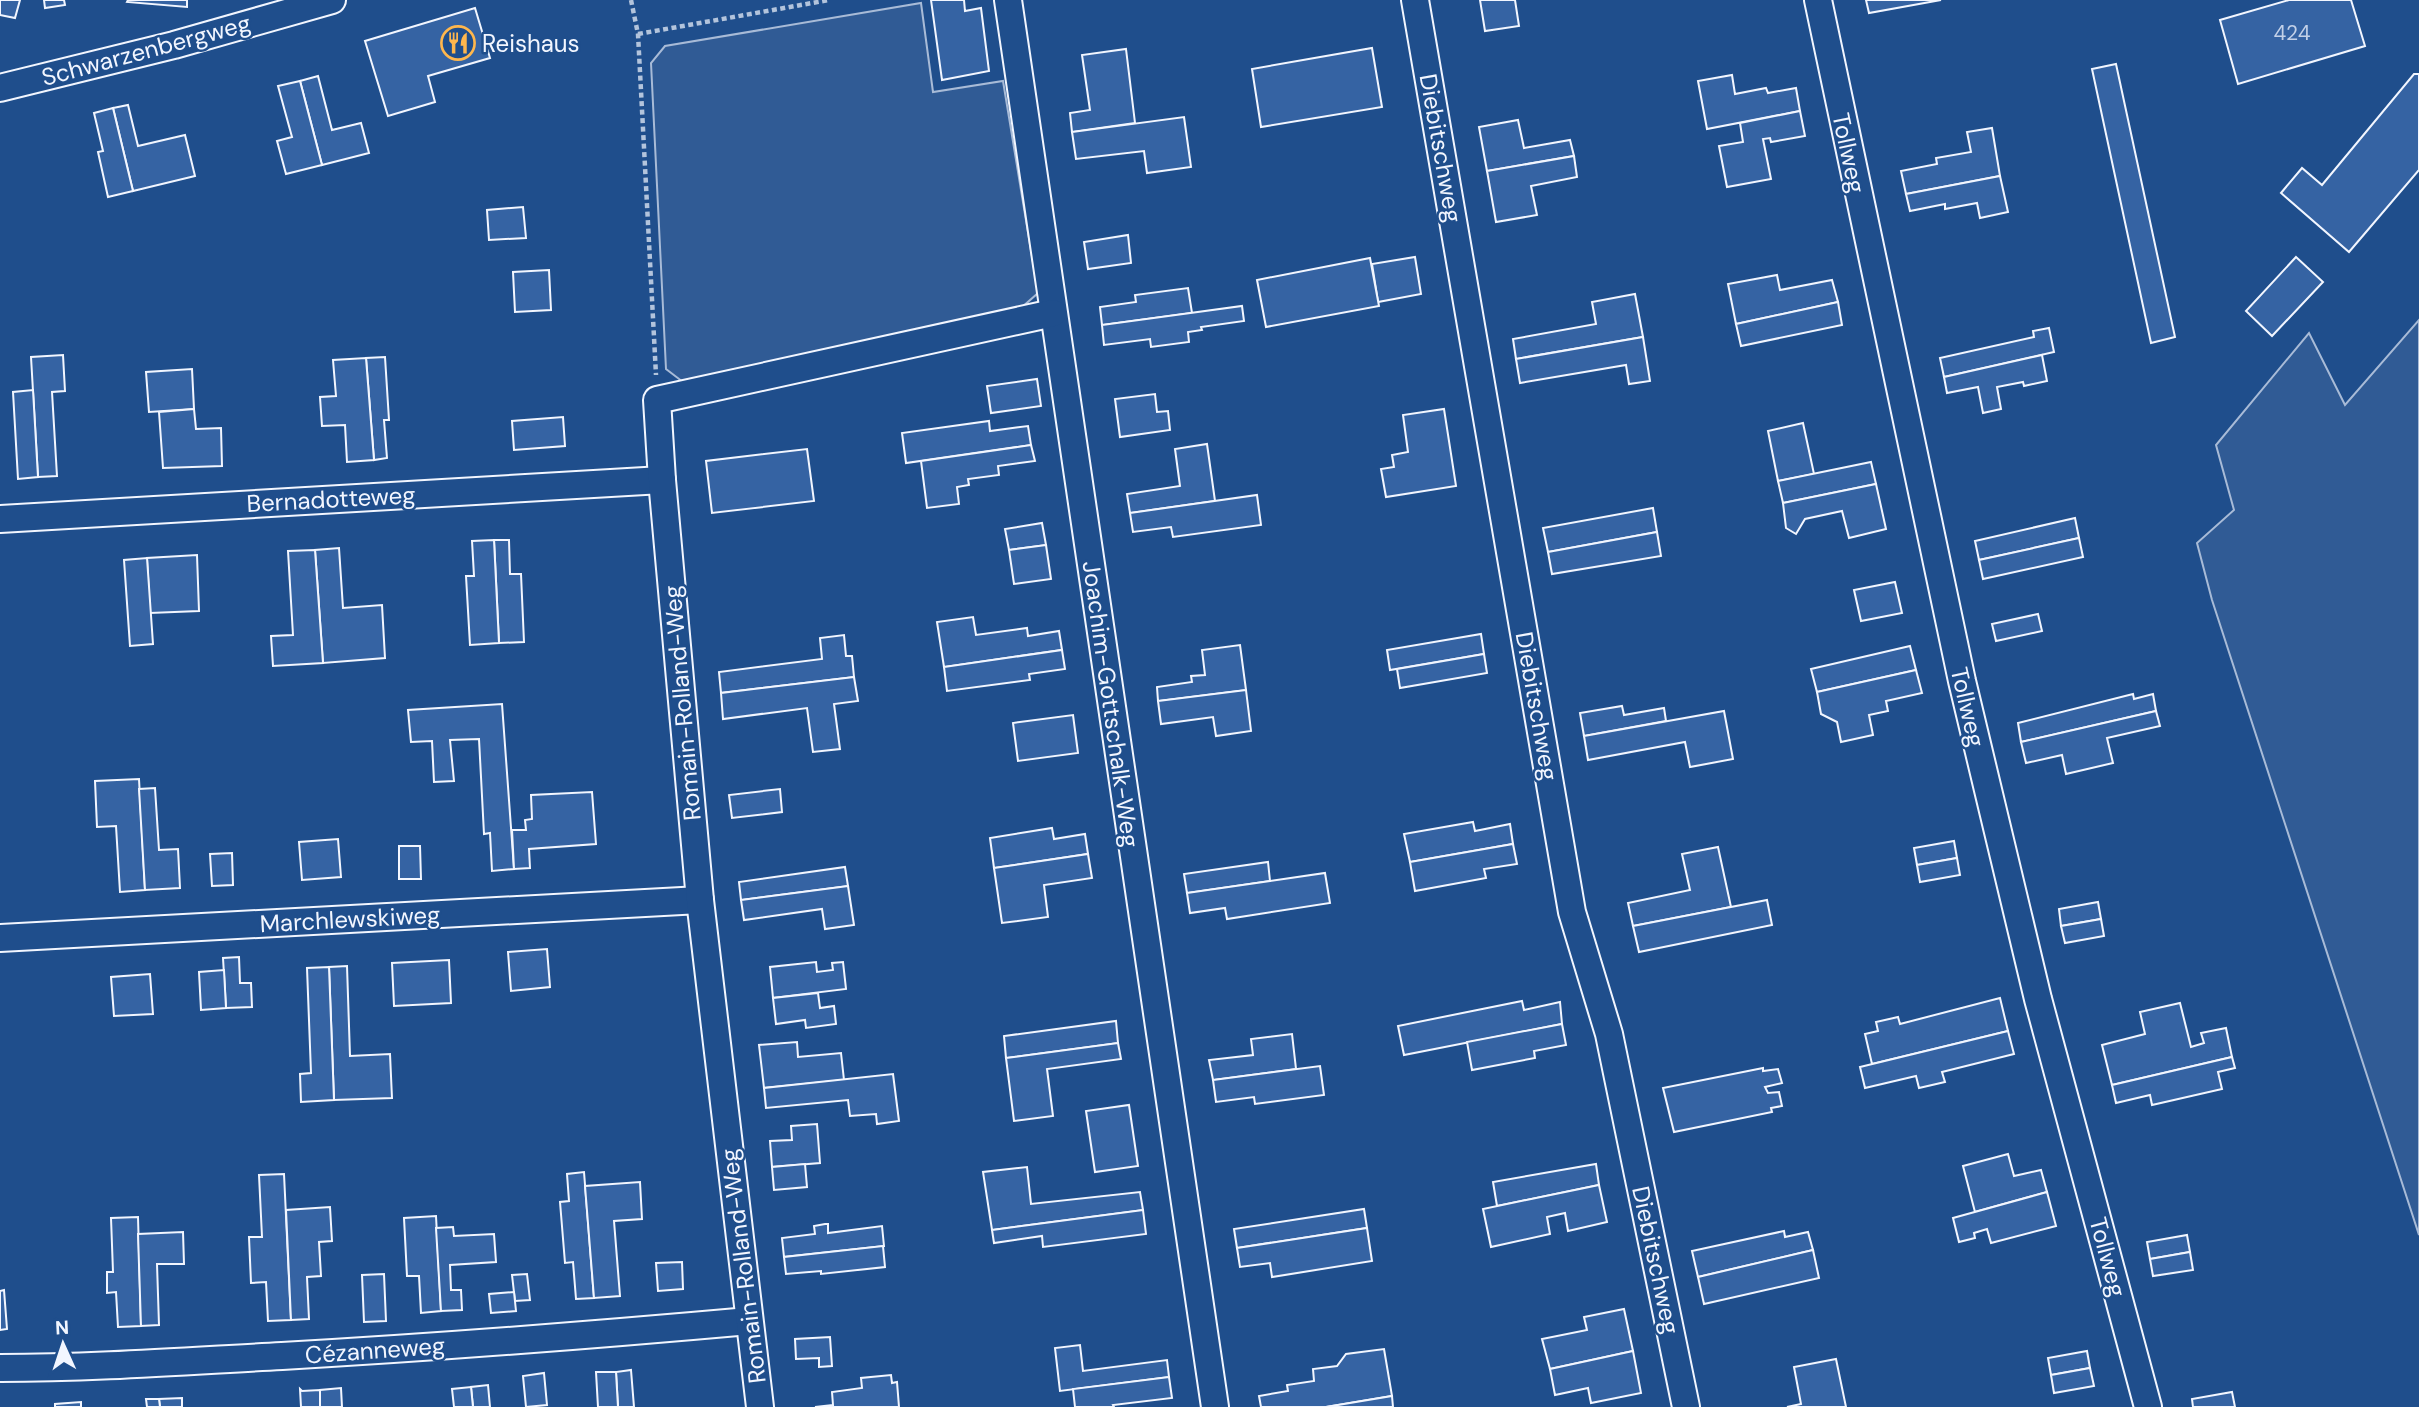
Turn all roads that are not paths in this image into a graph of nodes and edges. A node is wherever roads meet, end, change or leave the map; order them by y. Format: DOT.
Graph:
graph roads {
  1 [pos="332,0"];
  2 [pos="1008,0"];
  3 [pos="1415,0"];
  4 [pos="1818,0"];
  5 [pos="0,88"];
  6 [pos="1053,313"];
  7 [pos="662,480"];
  8 [pos="0,519"];
  9 [pos="700,900"];
  10 [pos="0,938"];
  11 [pos="749,1321"];
  12 [pos="0,1368"];
  13 [pos="760,1407"];
  14 [pos="1214,1407"];
  15 [pos="1686,1407"];
  16 [pos="2148,1407"];
  1 -- 5 [label="street, Schwarzenbergweg"];
  2 -- 6 [label="street, Joachim-Gottschalk-Weg"];
  3 -- 15 [label="street, Diebitschweg"];
  4 -- 16 [label="street, Tollweg"];
  6 -- 7 [label="street, Romain-Rolland-Weg"];
  6 -- 14 [label="street, Joachim-Gottschalk-Weg"];
  7 -- 8 [label="street, Bernadotteweg"];
  7 -- 9 [label="street, Romain-Rolland-Weg"];
  9 -- 10 [label="street, Marchlewskiweg"];
  9 -- 11 [label="street, Romain-Rolland-Weg"];
  11 -- 12 [label="street, Cézanneweg"];
  11 -- 13 [label="street, Romain-Rolland-Weg"];
}
